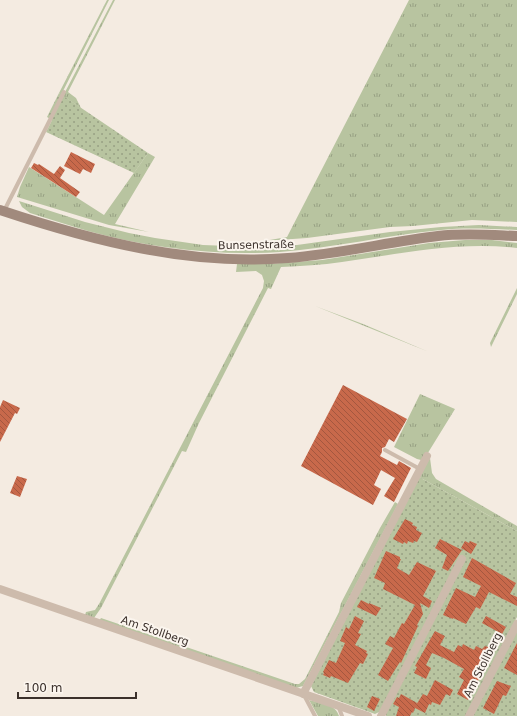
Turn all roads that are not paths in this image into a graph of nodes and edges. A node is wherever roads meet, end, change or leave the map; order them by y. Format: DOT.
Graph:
graph roads {
  1 [pos="64,92"];
  2 [pos="2,211"];
  3 [pos="517,236"];
  4 [pos="385,450"];
  5 [pos="427,456"];
  6 [pos="420,469"];
  7 [pos="462,559"];
  8 [pos="0,589"];
  9 [pos="517,624"];
  10 [pos="303,694"];
  11 [pos="338,706"];
  12 [pos="315,716"];
  13 [pos="342,716"];
  14 [pos="368,716"];
  15 [pos="381,716"];
  16 [pos="469,716"];
  1 -- 2 [label="lane"];
  2 -- 3 [label="main road, Bunsenstraße"];
  4 -- 6 [label="lane"];
  5 -- 6 [label="street"];
  6 -- 10 [label="street"];
  7 -- 15 [label="street"];
  8 -- 10 [label="street, Am Stollberg"];
  9 -- 16 [label="street, Am Stollberg"];
  10 -- 11 [label="street, Am Stollberg"];
  10 -- 12 [label="lane"];
  11 -- 13 [label="lane"];
  11 -- 14 [label="street, Am Stollberg"];
}
